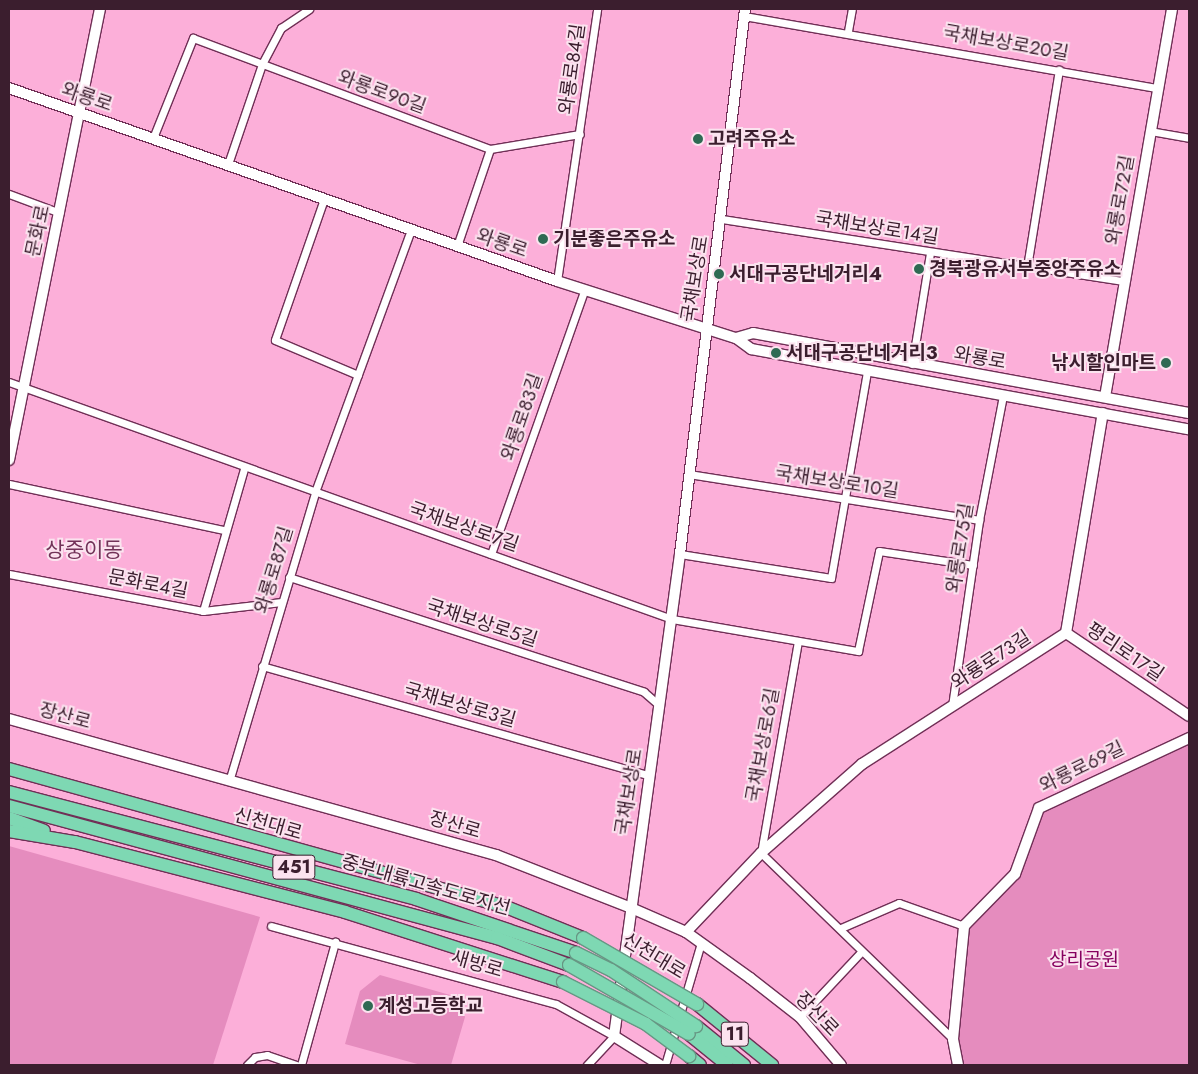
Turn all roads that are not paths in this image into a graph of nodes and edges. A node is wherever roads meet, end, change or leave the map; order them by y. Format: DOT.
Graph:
graph roads {
  1 [pos="100,9"];
  2 [pos="309,9"];
  3 [pos="597,9"];
  4 [pos="852,9"];
  5 [pos="1172,9"];
  6 [pos="744,12"];
  7 [pos="848,31"];
  8 [pos="262,64"];
  9 [pos="1060,70"];
  10 [pos="9,88"];
  11 [pos="1158,88"];
  12 [pos="80,113"];
  13 [pos="1150,131"];
  14 [pos="580,134"];
  15 [pos="153,138"];
  16 [pos="1189,138"];
  17 [pos="490,149"];
  18 [pos="228,164"];
  19 [pos="9,194"];
  20 [pos="324,199"];
  21 [pos="60,213"];
  22 [pos="722,218"];
  23 [pos="411,230"];
  24 [pos="457,246"];
  25 [pos="930,253"];
  26 [pos="1027,267"];
  27 [pos="1123,280"];
  28 [pos="557,281"];
  29 [pos="584,291"];
  30 [pos="705,331"];
  31 [pos="736,338"];
  32 [pos="912,364"];
  33 [pos="867,371"];
  34 [pos="358,375"];
  35 [pos="9,382"];
  36 [pos="23,387"];
  37 [pos="1004,395"];
  38 [pos="1106,398"];
  39 [pos="1189,412"];
  40 [pos="1103,414"];
  41 [pos="1189,429"];
  42 [pos="9,460"];
  43 [pos="244,469"];
  44 [pos="689,474"];
  45 [pos="9,484"];
  46 [pos="315,492"];
  47 [pos="844,500"];
  48 [pos="979,520"];
  49 [pos="224,530"];
  50 [pos="491,554"];
  51 [pos="680,554"];
  52 [pos="973,565"];
  53 [pos="9,574"];
  54 [pos="289,577"];
  55 [pos="281,602"];
  56 [pos="203,611"];
  57 [pos="672,619"];
  58 [pos="1066,633"];
  59 [pos="798,641"];
  60 [pos="262,666"];
  61 [pos="661,706"];
  62 [pos="952,706"];
  63 [pos="1189,716"];
  64 [pos="9,719"];
  65 [pos="1189,738"];
  66 [pos="9,769"];
  67 [pos="648,775"];
  68 [pos="230,778"];
  69 [pos="9,792"];
  70 [pos="9,806"];
  71 [pos="9,818"];
  72 [pos="9,831"];
  73 [pos="75,842"];
  74 [pos="760,854"];
  75 [pos="629,907"];
  76 [pos="271,926"];
  77 [pos="964,926"];
  78 [pos="842,928"];
  79 [pos="686,932"];
  80 [pos="335,942"];
  81 [pos="700,942"];
  82 [pos="861,952"];
  83 [pos="800,1016"];
  84 [pos="692,1030"];
  85 [pos="614,1036"];
  86 [pos="953,1039"];
  87 [pos="247,1065"];
  88 [pos="296,1065"];
  89 [pos="302,1065"];
  90 [pos="587,1065"];
  91 [pos="660,1065"];
  92 [pos="665,1065"];
  93 [pos="700,1065"];
  94 [pos="727,1065"];
  95 [pos="744,1065"];
  96 [pos="772,1065"];
  97 [pos="841,1065"];
  98 [pos="958,1065"];
  1 -- 12 [label="main road, 문화로"];
  2 -- 8 [label="street"];
  3 -- 14 [label="street, 와룡로84길"];
  4 -- 7 [label="street"];
  5 -- 11 [label="main road, 와룡로72길"];
  6 -- 7 [label="street, 국채보상로20길"];
  6 -- 22 [label="main road, 국채보상로"];
  7 -- 9 [label="street, 국채보상로20길"];
  8 -- 15 [label="street, 와룡로90길"];
  8 -- 17 [label="street, 와룡로90길"];
  8 -- 18 [label="street"];
  9 -- 11 [label="street, 국채보상로20길"];
  9 -- 26 [label="street"];
  10 -- 12 [label="main road, 와룡로"];
  11 -- 13 [label="main road, 와룡로72길"];
  12 -- 15 [label="main road, 와룡로"];
  12 -- 21 [label="main road, 문화로"];
  13 -- 16 [label="street"];
  13 -- 27 [label="main road, 와룡로72길"];
  14 -- 17 [label="street, 와룡로84길"];
  14 -- 28 [label="street, 와룡로84길"];
  15 -- 18 [label="main road, 와룡로"];
  17 -- 24 [label="street, 와룡로"];
  18 -- 20 [label="main road, 와룡로"];
  19 -- 21 [label="street"];
  20 -- 23 [label="main road, 와룡로"];
  20 -- 34 [label="street"];
  21 -- 36 [label="main road, 문화로"];
  22 -- 25 [label="street, 국채보상로14길"];
  22 -- 30 [label="main road, 국채보상로"];
  23 -- 24 [label="main road, 와룡로"];
  23 -- 34 [label="street, 와룡로87길"];
  24 -- 28 [label="main road, 와룡로"];
  25 -- 26 [label="street, 국채보상로14길"];
  25 -- 32 [label="street"];
  26 -- 27 [label="street, 국채보상로14길"];
  27 -- 38 [label="main road, 와룡로72길"];
  28 -- 29 [label="main road, 와룡로"];
  29 -- 30 [label="main road, 와룡로"];
  29 -- 50 [label="street, 와룡로83길"];
  30 -- 31 [label="main road, 와룡로"];
  30 -- 44 [label="main road, 국채보상로"];
  31 -- 32 [label="main road, 와룡로"];
  31 -- 33 [label="main road, 와룡로"];
  32 -- 38 [label="main road, 와룡로"];
  33 -- 37 [label="main road, 와룡로"];
  33 -- 47 [label="street"];
  34 -- 46 [label="street, 와룡로87길"];
  35 -- 36 [label="street, 국채보상로7길"];
  36 -- 42 [label="main road, 문화로"];
  36 -- 43 [label="street, 국채보상로7길"];
  37 -- 40 [label="main road, 와룡로"];
  37 -- 48 [label="street, 와룡로75길"];
  38 -- 39 [label="main road, 와룡로"];
  40 -- 41 [label="main road, 와룡로"];
  40 -- 58 [label="main road"];
  43 -- 46 [label="street, 국채보상로7길"];
  43 -- 49 [label="street"];
  44 -- 47 [label="street, 국채보상로10길"];
  44 -- 51 [label="main road, 국채보상로"];
  45 -- 49 [label="street"];
  46 -- 50 [label="street, 국채보상로7길"];
  46 -- 54 [label="street, 와룡로87길"];
  47 -- 48 [label="street, 국채보상로10길"];
  47 -- 51 [label="street"];
  48 -- 52 [label="street, 와룡로75길"];
  49 -- 56 [label="street"];
  50 -- 57 [label="street, 국채보상로7길"];
  51 -- 57 [label="main road, 국채보상로"];
  52 -- 59 [label="street"];
  52 -- 62 [label="street, 와룡로75길"];
  53 -- 56 [label="street, 문화로4길"];
  54 -- 55 [label="street, 와룡로87길"];
  54 -- 61 [label="street, 국채보상로5길"];
  55 -- 56 [label="street, 문화로4길"];
  55 -- 60 [label="street, 와룡로87길"];
  57 -- 59 [label="street"];
  57 -- 61 [label="main road, 국채보상로"];
  58 -- 62 [label="main road, 와룡로73길"];
  58 -- 63 [label="main road, 평리로17길"];
  59 -- 74 [label="street, 국채보상로6길"];
  60 -- 67 [label="street, 국채보상로3길"];
  60 -- 68 [label="street, 와룡로87길"];
  61 -- 67 [label="main road, 국채보상로"];
  62 -- 74 [label="main road, 와룡로73길"];
  64 -- 68 [label="main road, 장산로"];
  65 -- 77 [label="main road, 와룡로69길"];
  66 -- 96 [label="highway, 신천대로 / 11, bridge"];
  67 -- 75 [label="main road, 국채보상로"];
  68 -- 75 [label="main road, 장산로"];
  69 -- 84 [label="highway, 중부내륙고속도로지선 / 451, bridge"];
  70 -- 84 [label="highway, 중부내륙고속도로지선 / 451, bridge"];
  71 -- 73 [label="highway"];
  72 -- 73 [label="highway"];
  73 -- 93 [label="highway, 11, bridge"];
  74 -- 78 [label="street"];
  74 -- 79 [label="main road, 와룡로73길"];
  75 -- 79 [label="main road, 장산로"];
  75 -- 85 [label="main road, 국채보상로"];
  76 -- 80 [label="street, 새방로"];
  77 -- 78 [label="street"];
  77 -- 86 [label="main road"];
  78 -- 82 [label="street"];
  79 -- 81 [label="main road, 장산로"];
  80 -- 85 [label="street, 새방로"];
  80 -- 89 [label="street"];
  81 -- 83 [label="main road, 장산로"];
  81 -- 92 [label="street"];
  82 -- 83 [label="street"];
  82 -- 86 [label="street"];
  83 -- 97 [label="main road, 장산로"];
  84 -- 94 [label="highway, 중부내륙고속도로지선 / 451"];
  84 -- 95 [label="highway, 중부내륙고속도로지선 / 451"];
  85 -- 90 [label="street"];
  85 -- 91 [label="main road, 새방로"];
  86 -- 98 [label="main road"];
  87 -- 88 [label="street"];
}
